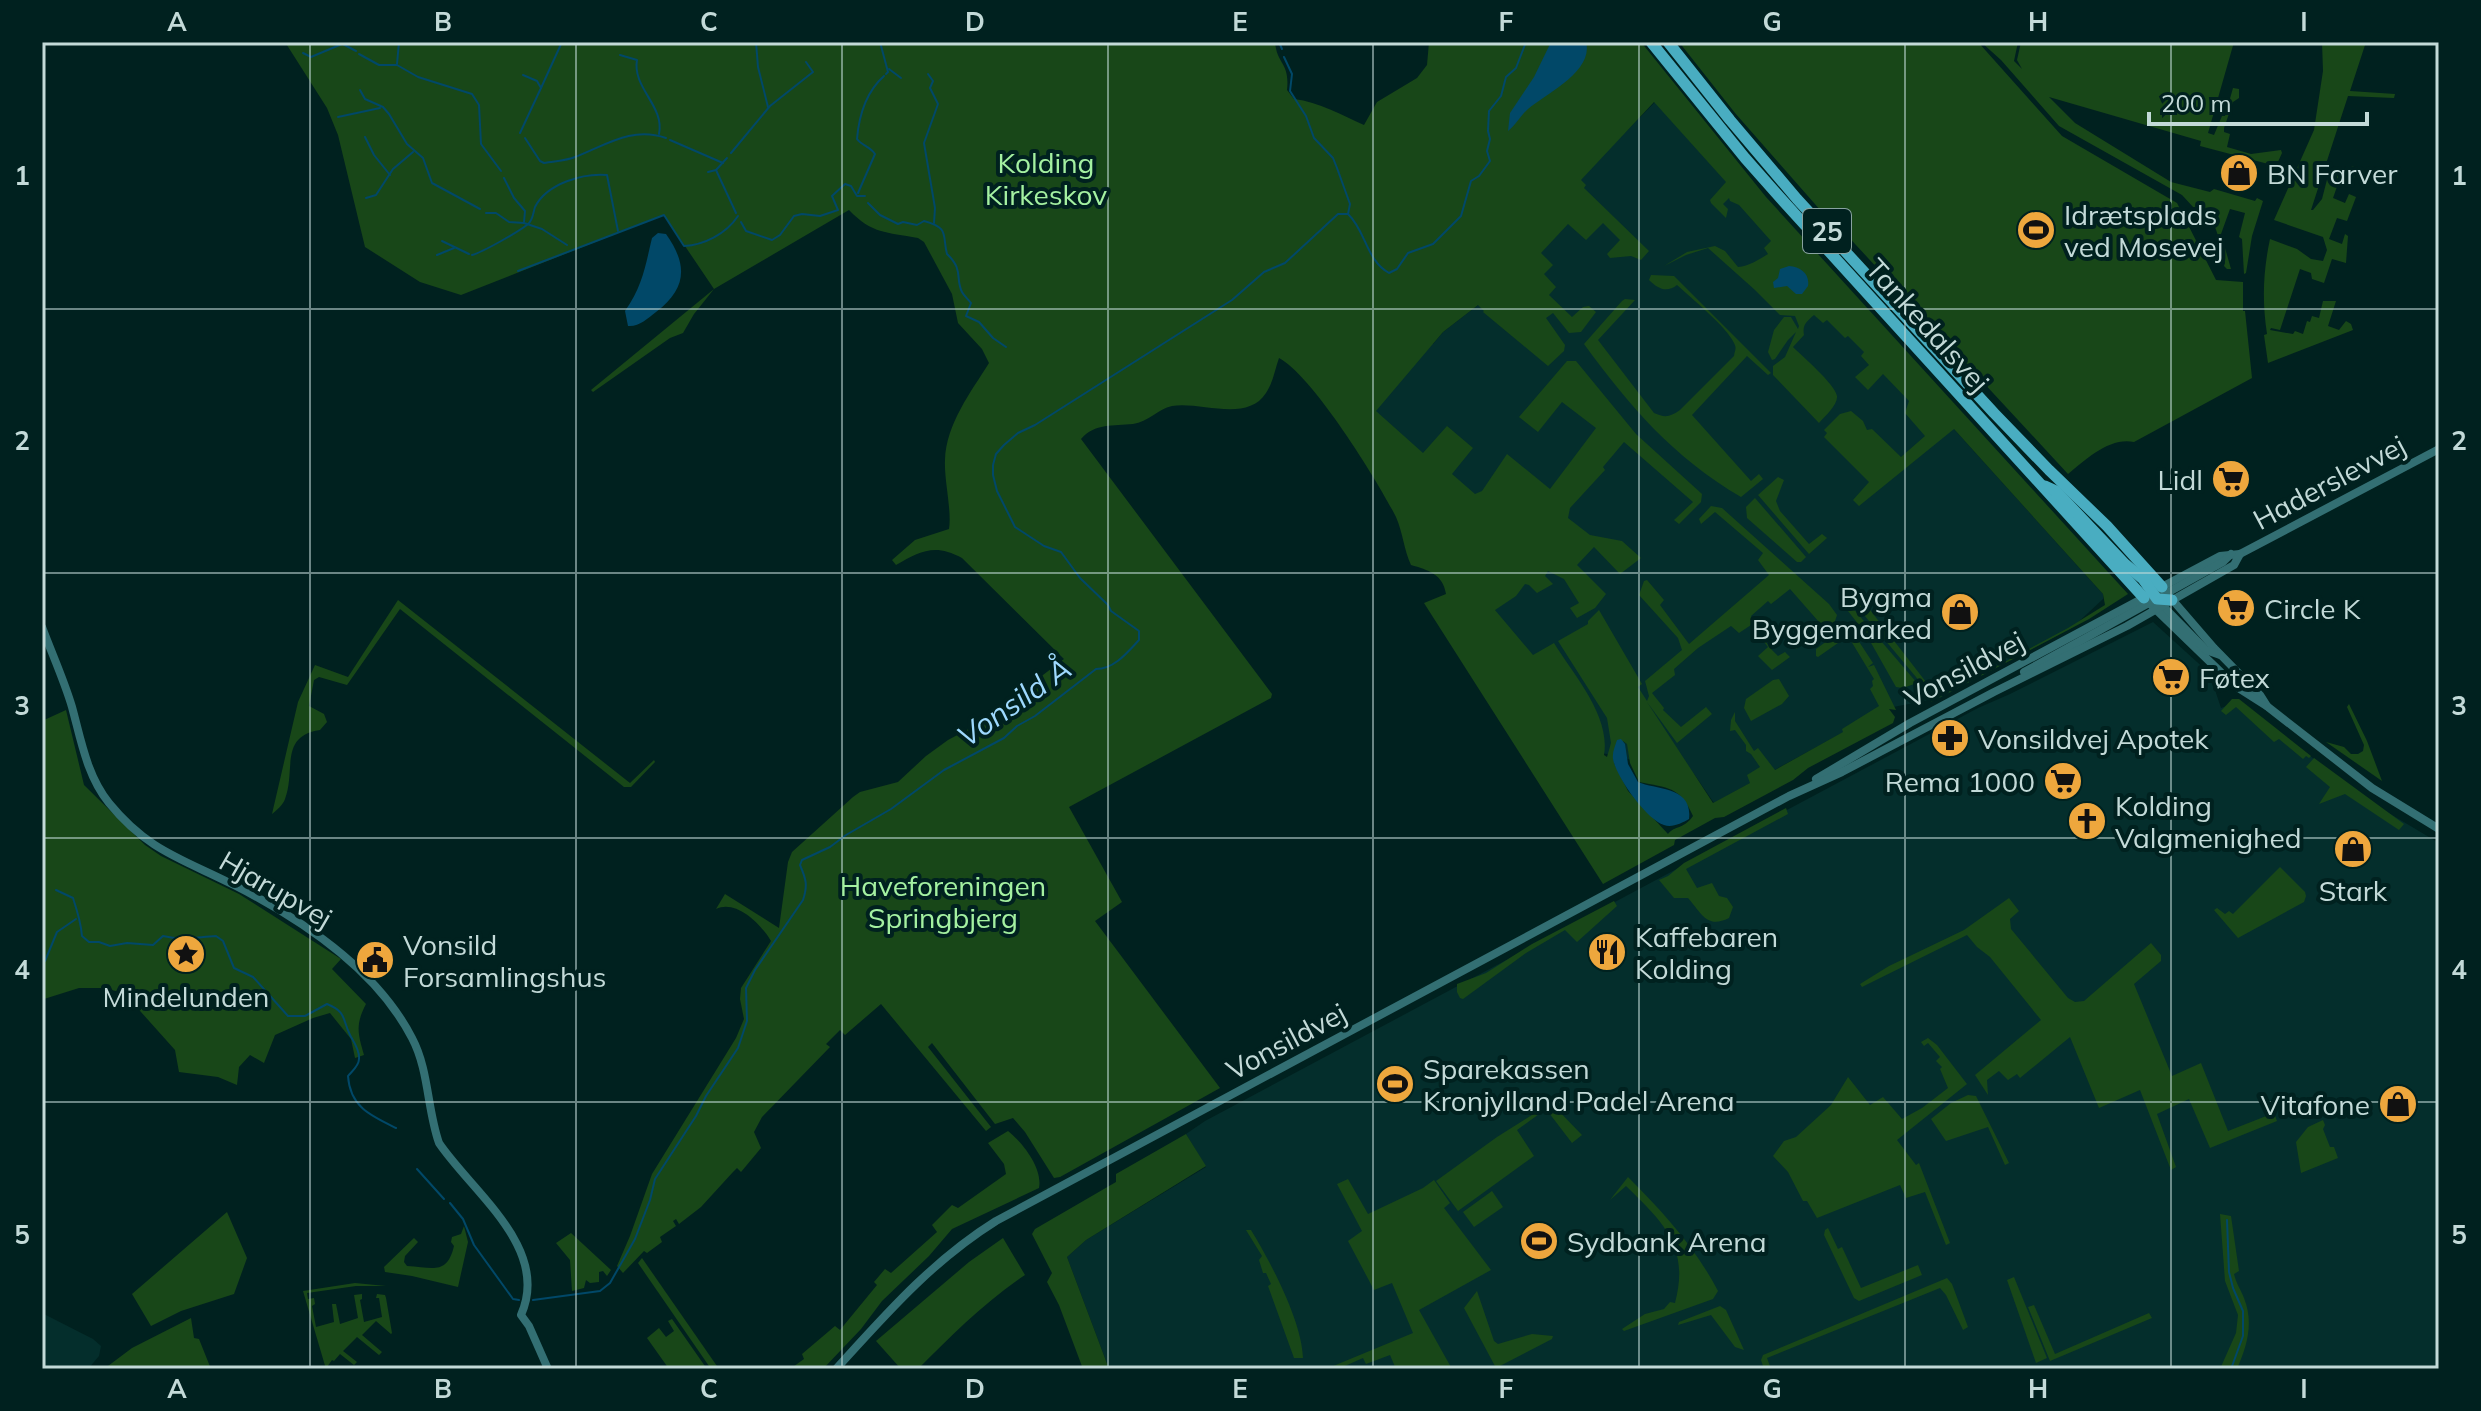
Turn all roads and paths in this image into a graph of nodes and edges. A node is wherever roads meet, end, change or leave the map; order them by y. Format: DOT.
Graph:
graph roads {
  1 [pos="1651,42"];
  2 [pos="1668,42"];
  3 [pos="2439,449"];
  4 [pos="2236,554"];
  5 [pos="2158,599"];
  6 [pos="42,627"];
  7 [pos="1994,678"];
  8 [pos="2268,707"];
  9 [pos="1910,723"];
  10 [pos="1916,734"];
  11 [pos="1842,772"];
  12 [pos="1789,796"];
  13 [pos="2439,829"];
  14 [pos="548,1369"];
  15 [pos="836,1369"];
  1 -- 5 [label="highway, Tankedalsvej / 25"];
  2 -- 5 [label="highway, Tankedalsvej / 25"];
  3 -- 4 [label="main road, Haderslevvej"];
  4 -- 5 [label="main road, Haderslevvej"];
  4 -- 5 [label="main road, Haderslevvej"];
  5 -- 7 [label="main road, Vonsildvej"];
  5 -- 8 [label="main road"];
  5 -- 8 [label="main road"];
  5 -- 10 [label="main road, Vonsildvej"];
  6 -- 14 [label="main road, Hjarupvej"];
  7 -- 9 [label="main road, Vonsildvej"];
  7 -- 10 [label="main road"];
  8 -- 13 [label="main road"];
  9 -- 11 [label="main road"];
  9 -- 12 [label="main road, Vonsildvej"];
  10 -- 11 [label="main road, Vonsildvej"];
  11 -- 12 [label="main road, Vonsildvej"];
  12 -- 15 [label="main road, Vonsildvej"];
}
